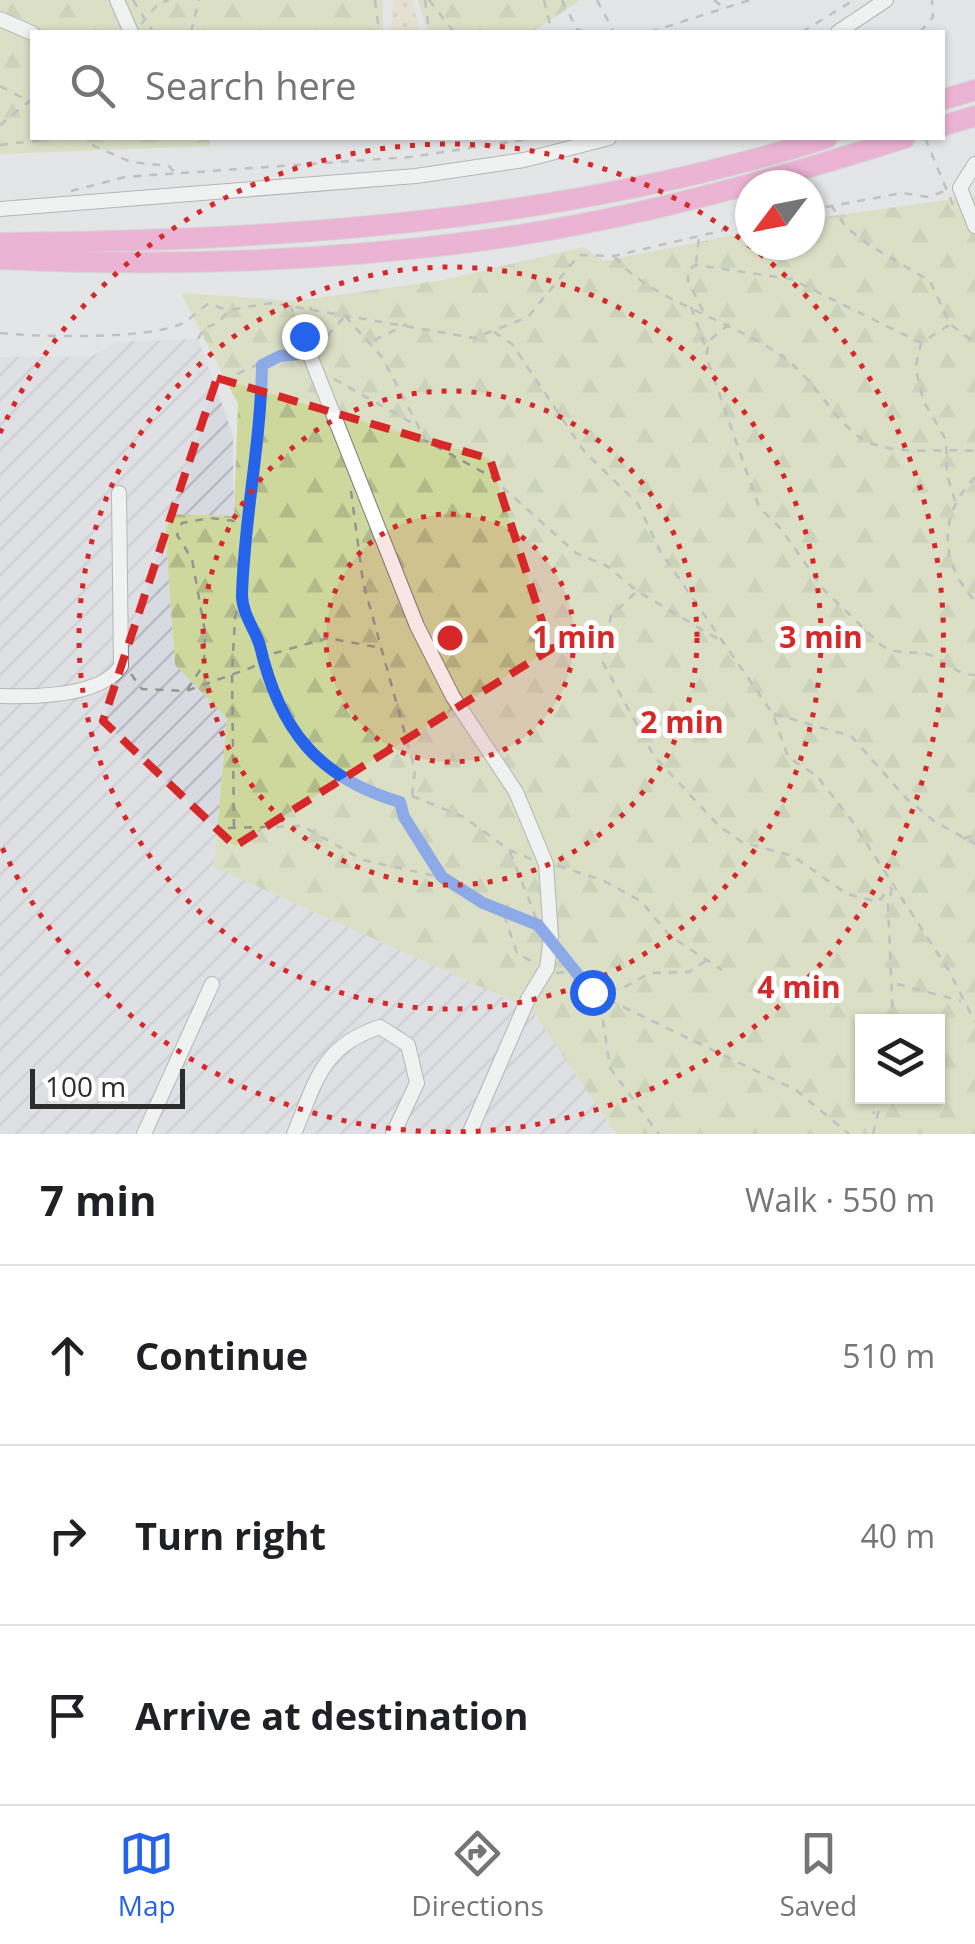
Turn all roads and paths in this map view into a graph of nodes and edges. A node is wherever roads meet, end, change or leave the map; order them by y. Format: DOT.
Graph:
graph roads {
  1 [pos="118,0"];
  2 [pos="133,0"];
  3 [pos="169,0"];
  4 [pos="199,0"];
  5 [pos="374,0"];
  6 [pos="427,0"];
  7 [pos="544,0"];
  8 [pos="562,0"];
  9 [pos="597,0"];
  10 [pos="714,0"];
  11 [pos="750,0"];
  12 [pos="854,0"];
  13 [pos="886,0"];
  14 [pos="932,0"];
  15 [pos="726,9"];
  16 [pos="0,19"];
  17 [pos="144,20"];
  18 [pos="130,30"];
  19 [pos="152,30"];
  20 [pos="192,30"];
  21 [pos="379,30"];
  22 [pos="429,30"];
  23 [pos="452,30"];
  24 [pos="552,30"];
  25 [pos="581,30"];
  26 [pos="613,30"];
  27 [pos="657,30"];
  28 [pos="805,30"];
  29 [pos="841,30"];
  30 [pos="922,30"];
  31 [pos="30,32"];
  32 [pos="0,86"];
  33 [pos="30,101"];
  34 [pos="30,102"];
  35 [pos="975,116"];
  36 [pos="0,125"];
  37 [pos="945,125"];
  38 [pos="42,140"];
  39 [pos="523,140"];
  40 [pos="601,140"];
  41 [pos="819,140"];
  42 [pos="899,140"];
  43 [pos="925,140"];
  44 [pos="0,145"];
  45 [pos="92,145"];
  46 [pos="975,164"];
  47 [pos="175,173"];
  48 [pos="937,174"];
  49 [pos="960,188"];
  50 [pos="59,194"];
  51 [pos="831,204"];
  52 [pos="825,206"];
  53 [pos="0,209"];
  54 [pos="975,226"];
  55 [pos="735,228"];
  56 [pos="699,237"];
  57 [pos="0,243"];
  58 [pos="614,256"];
  59 [pos="0,260"];
  60 [pos="696,265"];
  61 [pos="289,304"];
  62 [pos="690,305"];
  63 [pos="311,307"];
  64 [pos="230,310"];
  65 [pos="704,312"];
  66 [pos="345,316"];
  67 [pos="408,323"];
  68 [pos="729,324"];
  69 [pos="950,324"];
  70 [pos="166,328"];
  71 [pos="494,332"];
  72 [pos="0,333"];
  73 [pos="304,336"];
  74 [pos="169,338"];
  75 [pos="198,339"];
  76 [pos="371,341"];
  77 [pos="922,343"];
  78 [pos="975,343"];
  79 [pos="706,349"];
  80 [pos="308,353"];
  81 [pos="262,365"];
  82 [pos="318,373"];
  83 [pos="211,392"];
  84 [pos="415,425"];
  85 [pos="947,448"];
  86 [pos="975,451"];
  87 [pos="354,477"];
  88 [pos="975,477"];
  89 [pos="119,493"];
  90 [pos="956,504"];
  91 [pos="246,522"];
  92 [pos="637,591"];
  93 [pos="242,598"];
  94 [pos="975,602"];
  95 [pos="720,640"];
  96 [pos="382,648"];
  97 [pos="261,658"];
  98 [pos="120,661"];
  99 [pos="232,673"];
  100 [pos="975,674"];
  101 [pos="186,691"];
  102 [pos="0,696"];
  103 [pos="773,714"];
  104 [pos="412,796"];
  105 [pos="400,802"];
  106 [pos="234,827"];
  107 [pos="228,828"];
  108 [pos="975,834"];
  109 [pos="963,839"];
  110 [pos="975,844"];
  111 [pos="510,850"];
  112 [pos="546,864"];
  113 [pos="442,877"];
  114 [pos="892,886"];
  115 [pos="503,912"];
  116 [pos="551,936"];
  117 [pos="708,960"];
  118 [pos="722,970"];
  119 [pos="579,971"];
  120 [pos="545,973"];
  121 [pos="894,983"];
  122 [pos="212,984"];
  123 [pos="592,992"];
  124 [pos="963,1001"];
  125 [pos="968,1008"];
  126 [pos="975,1008"];
  127 [pos="893,1014"];
  128 [pos="975,1022"];
  129 [pos="871,1104"];
  130 [pos="879,1104"];
  131 [pos="875,1118"];
  132 [pos="144,1134"];
  133 [pos="294,1134"];
  134 [pos="393,1134"];
  135 [pos="469,1134"];
  136 [pos="659,1134"];
  137 [pos="849,1134"];
  138 [pos="873,1134"];
  1 -- 18 [label="street"];
  2 -- 17 [label="path"];
  3 -- 17 [label="path"];
  4 -- 20 [label="path"];
  5 -- 21 [label="path"];
  6 -- 22 [label="path"];
  6 -- 23 [label="path"];
  7 -- 24 [label="path"];
  8 -- 25 [label="path"];
  9 -- 26 [label="path"];
  10 -- 15 [label="path"];
  11 -- 15 [label="path"];
  12 -- 28 [label="path"];
  13 -- 29 [label="street"];
  14 -- 30 [label="path"];
  15 -- 27 [label="path"];
  16 -- 31 [label="street"];
  17 -- 19 [label="path"];
  32 -- 33 [label="path"];
  34 -- 36 [label="path"];
  35 -- 37 [label="highway"];
  38 -- 44 [label="path"];
  39 -- 47 [label="path"];
  40 -- 53 [label="street"];
  41 -- 57 [label="highway"];
  42 -- 59 [label="highway"];
  43 -- 48 [label="path"];
  45 -- 47 [label="path"];
  46 -- 49 [label="street"];
  47 -- 50 [label="path"];
  49 -- 51 [label="path"];
  49 -- 54 [label="street"];
  51 -- 52 [label="path"];
  51 -- 69 [label="path"];
  55 -- 56 [label="path"];
  56 -- 58 [label="path"];
  56 -- 60 [label="path"];
  58 -- 62 [label="path"];
  58 -- 71 [label="path"];
  60 -- 65 [label="path"];
  60 -- 77 [label="path"];
  61 -- 63 [label="path"];
  61 -- 64 [label="path"];
  61 -- 73 [label="path"];
  62 -- 65 [label="path"];
  62 -- 79 [label="path"];
  63 -- 66 [label="path"];
  63 -- 73 [label="path"];
  64 -- 70 [label="path"];
  64 -- 75 [label="path"];
  65 -- 68 [label="path"];
  66 -- 67 [label="path"];
  66 -- 76 [label="path"];
  66 -- 80 [label="path"];
  67 -- 71 [label="path"];
  67 -- 76 [label="path"];
  68 -- 79 [label="path"];
  68 -- 85 [label="path"];
  69 -- 77 [label="path"];
  69 -- 78 [label="path"];
  70 -- 72 [label="path"];
  70 -- 74 [label="path"];
  71 -- 95 [label="path"];
  73 -- 80 [label="path"];
  76 -- 84 [label="path"];
  77 -- 85 [label="path"];
  79 -- 100 [label="path"];
  80 -- 81 [label="path"];
  80 -- 82 [label="street"];
  81 -- 83 [label="path"];
  81 -- 91 [label="path"];
  82 -- 84 [label="path"];
  82 -- 87 [label="street"];
  84 -- 92 [label="path"];
  85 -- 86 [label="path"];
  85 -- 90 [label="path"];
  87 -- 96 [label="path"];
  87 -- 112 [label="street"];
  88 -- 90 [label="path"];
  89 -- 98 [label="street"];
  90 -- 94 [label="path"];
  91 -- 93 [label="path"];
  91 -- 101 [label="path"];
  92 -- 95 [label="path"];
  92 -- 114 [label="path"];
  93 -- 97 [label="path"];
  93 -- 99 [label="path"];
  95 -- 103 [label="path"];
  96 -- 97 [label="path"];
  96 -- 104 [label="path"];
  97 -- 99 [label="path"];
  97 -- 105 [label="path"];
  98 -- 101 [label="path"];
  98 -- 102 [label="street"];
  99 -- 101 [label="path"];
  99 -- 106 [label="path"];
  103 -- 109 [label="path"];
  103 -- 114 [label="path"];
  104 -- 105 [label="path"];
  104 -- 111 [label="path"];
  105 -- 113 [label="path"];
  106 -- 107 [label="path"];
  106 -- 113 [label="path"];
  108 -- 109 [label="path"];
  109 -- 110 [label="path"];
  111 -- 112 [label="path"];
  111 -- 115 [label="path"];
  112 -- 116 [label="street"];
  112 -- 117 [label="path"];
  113 -- 115 [label="path"];
  114 -- 121 [label="path"];
  114 -- 124 [label="path"];
  115 -- 120 [label="path"];
  116 -- 119 [label="path"];
  116 -- 120 [label="street"];
  117 -- 118 [label="path"];
  117 -- 123 [label="path"];
  119 -- 120 [label="path"];
  119 -- 123 [label="path"];
  120 -- 135 [label="street"];
  121 -- 124 [label="path"];
  121 -- 127 [label="path"];
  122 -- 132 [label="street"];
  123 -- 136 [label="path"];
  123 -- 137 [label="path"];
  124 -- 125 [label="path"];
  125 -- 126 [label="path"];
  125 -- 128 [label="path"];
  129 -- 131 [label="path"];
  130 -- 131 [label="path"];
  131 -- 138 [label="path"];
  133 -- 134 [label="street"];
}
